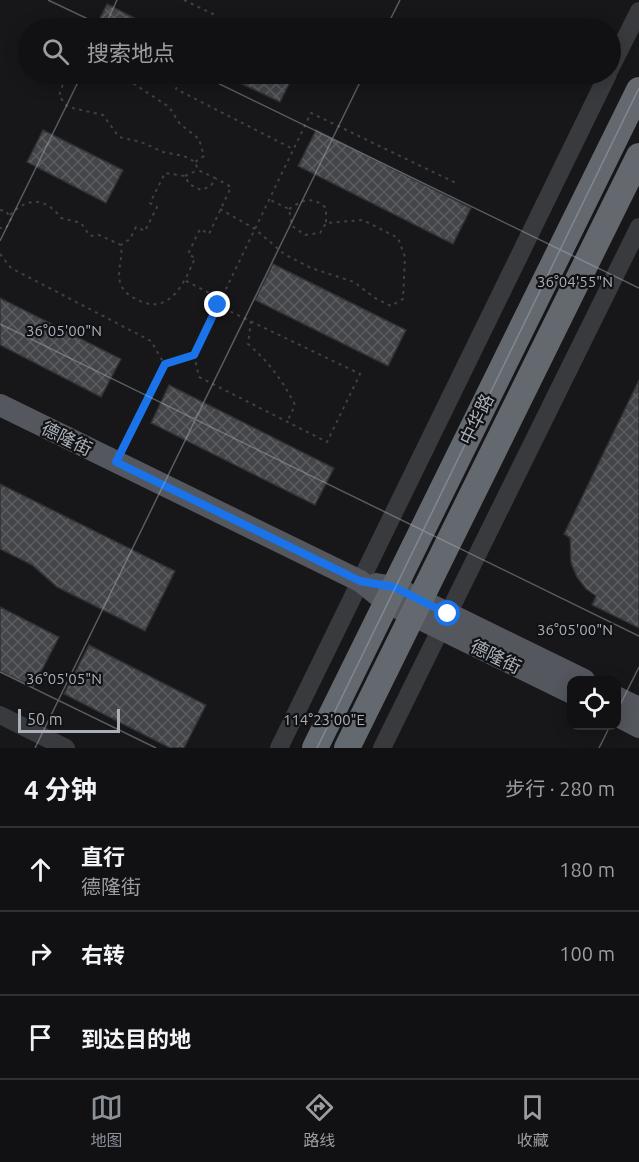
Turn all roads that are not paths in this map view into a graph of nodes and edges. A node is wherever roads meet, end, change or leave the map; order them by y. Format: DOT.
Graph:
graph roads {
  1 [pos="639,11"];
  2 [pos="621,47"];
  3 [pos="603,84"];
  4 [pos="639,90"];
  5 [pos="639,156"];
  6 [pos="639,227"];
  7 [pos="0,405"];
  8 [pos="360,581"];
  9 [pos="390,595"];
  10 [pos="416,607"];
  11 [pos="444,621"];
  12 [pos="572,676"];
  13 [pos="567,690"];
  14 [pos="621,699"];
  15 [pos="639,708"];
  16 [pos="0,715"];
  17 [pos="621,718"];
  18 [pos="639,727"];
  19 [pos="66,748"];
  20 [pos="279,748"];
  21 [pos="315,748"];
  22 [pos="347,748"];
  23 [pos="382,748"];
  1 -- 2 [label="street"];
  3 -- 8 [label="street"];
  4 -- 9 [label="highway, 中华路"];
  5 -- 10 [label="highway, 中华路"];
  6 -- 11 [label="street"];
  7 -- 8 [label="main road, 德隆街"];
  8 -- 9 [label="main road, 德隆街"];
  8 -- 20 [label="street"];
  9 -- 10 [label="main road, 德隆街"];
  9 -- 21 [label="highway, 中华路"];
  10 -- 11 [label="main road, 德隆街"];
  10 -- 22 [label="highway, 中华路"];
  11 -- 12 [label="main road, 德隆街"];
  11 -- 13 [label="main road, 德隆街"];
  11 -- 23 [label="street"];
  14 -- 15 [label="main road"];
  16 -- 19 [label="street"];
  17 -- 18 [label="main road"];
}
